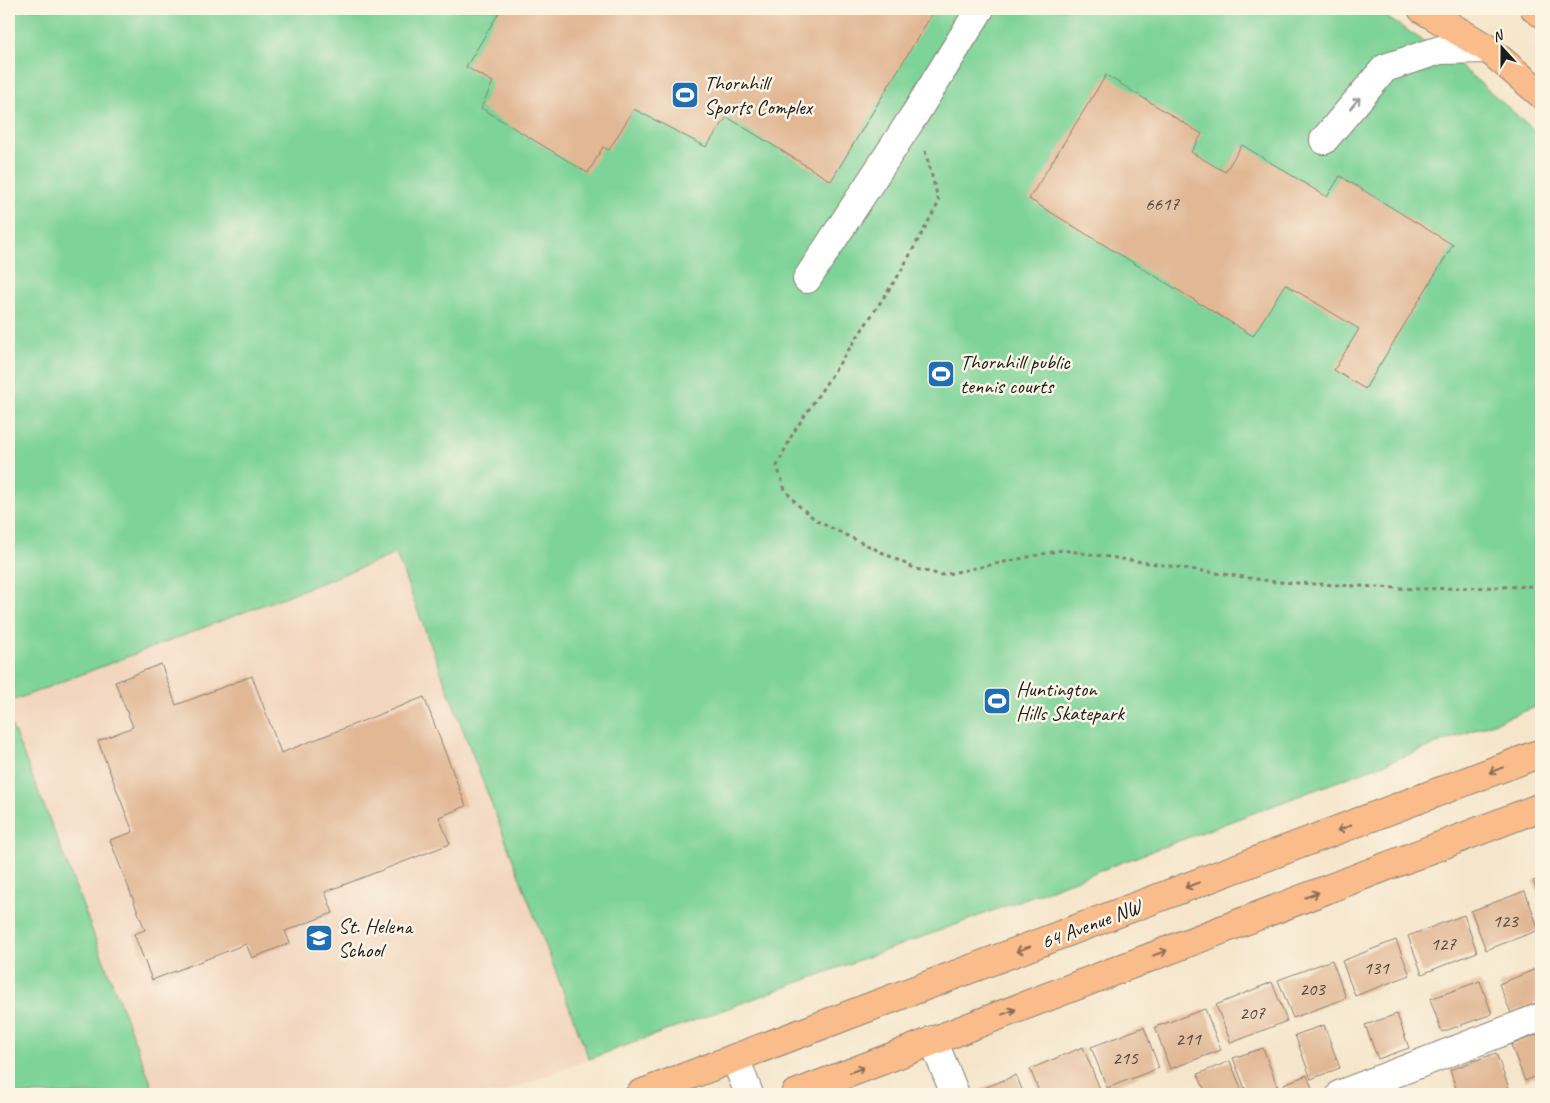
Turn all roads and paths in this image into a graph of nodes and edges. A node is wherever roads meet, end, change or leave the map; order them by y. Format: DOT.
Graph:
graph roads {
  1 [pos="980,9"];
  2 [pos="1422,9"];
  3 [pos="1535,9"];
  4 [pos="1541,13"];
  5 [pos="1488,49"];
  6 [pos="1541,94"];
  7 [pos="915,114"];
  8 [pos="1324,140"];
  9 [pos="807,279"];
  10 [pos="1541,586"];
  11 [pos="1541,753"];
  12 [pos="1541,807"];
  13 [pos="1541,1018"];
  14 [pos="933,1040"];
  15 [pos="735,1058"];
  16 [pos="640,1094"];
  17 [pos="749,1094"];
  18 [pos="795,1094"];
  19 [pos="955,1094"];
  20 [pos="1341,1094"];
  1 -- 7 [label="street"];
  2 -- 5 [label="main road"];
  3 -- 4 [label="main road"];
  5 -- 6 [label="main road"];
  8 -- 5 [label="street, one-way"];
  7 -- 9 [label="street"];
  7 -- 10 [label="path"];
  11 -- 15 [label="main road, 64 Avenue NW, one-way"];
  14 -- 12 [label="main road, one-way"];
  13 -- 20 [label="street"];
  18 -- 14 [label="main road, one-way"];
  14 -- 19 [label="street"];
  15 -- 16 [label="main road, 64 Avenue NW"];
  15 -- 17 [label="street"];
}
